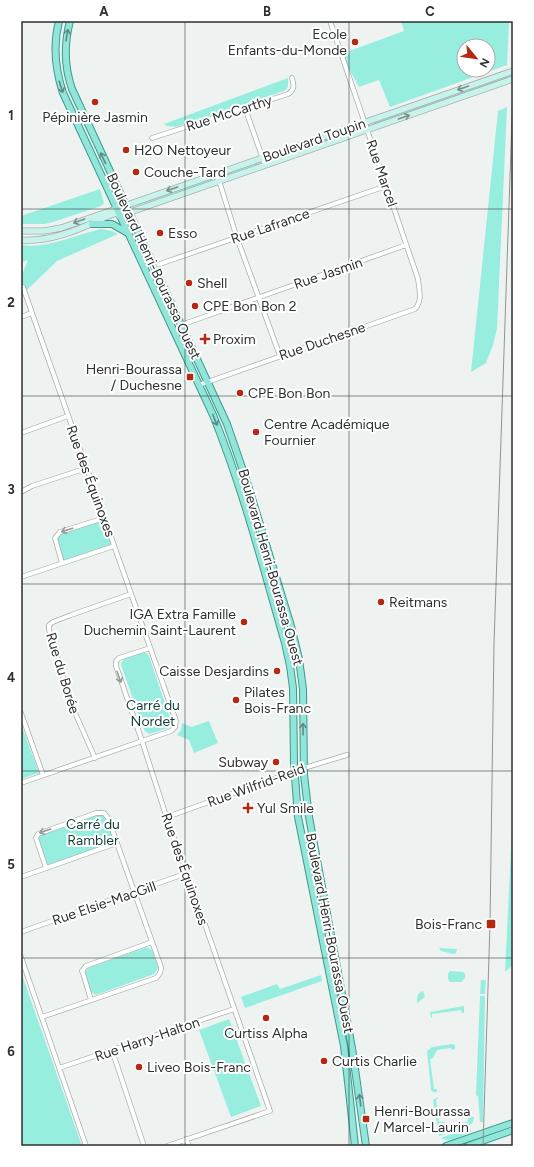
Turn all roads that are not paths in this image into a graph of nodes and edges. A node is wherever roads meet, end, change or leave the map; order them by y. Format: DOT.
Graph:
graph roads {
  1 [pos="59,21"];
  2 [pos="70,21"];
  3 [pos="330,21"];
  4 [pos="513,71"];
  5 [pos="292,78"];
  6 [pos="513,79"];
  7 [pos="245,108"];
  8 [pos="365,122"];
  9 [pos="367,130"];
  10 [pos="152,138"];
  11 [pos="262,158"];
  12 [pos="265,165"];
  13 [pos="217,174"];
  14 [pos="220,181"];
  15 [pos="386,186"];
  16 [pos="125,206"];
  17 [pos="117,212"];
  18 [pos="129,212"];
  19 [pos="92,224"];
  20 [pos="21,231"];
  21 [pos="126,232"];
  22 [pos="237,238"];
  23 [pos="21,240"];
  24 [pos="406,246"];
  25 [pos="154,266"];
  26 [pos="418,279"];
  27 [pos="21,287"];
  28 [pos="259,297"];
  29 [pos="32,313"];
  30 [pos="21,317"];
  31 [pos="181,325"];
  32 [pos="280,356"];
  33 [pos="208,381"];
  34 [pos="198,385"];
  35 [pos="68,416"];
  36 [pos="21,432"];
  37 [pos="87,468"];
  38 [pos="21,492"];
  39 [pos="104,518"];
  40 [pos="114,546"];
  41 [pos="62,563"];
  42 [pos="21,577"];
  43 [pos="131,594"];
  44 [pos="150,648"];
  45 [pos="21,713"];
  46 [pos="142,741"];
  47 [pos="347,755"];
  48 [pos="94,758"];
  49 [pos="304,768"];
  50 [pos="294,771"];
  51 [pos="43,775"];
  52 [pos="21,783"];
  53 [pos="167,817"];
  54 [pos="117,843"];
  55 [pos="46,868"];
  56 [pos="187,873"];
  57 [pos="21,877"];
  58 [pos="135,892"];
  59 [pos="21,932"];
  60 [pos="152,942"];
  61 [pos="21,956"];
  62 [pos="91,1000"];
  63 [pos="234,1009"];
  64 [pos="42,1017"];
  65 [pos="112,1050"];
  66 [pos="59,1068"];
  67 [pos="513,1122"];
  68 [pos="513,1130"];
  69 [pos="186,1139"];
  70 [pos="86,1146"];
  71 [pos="144,1146"];
  72 [pos="167,1146"];
  73 [pos="189,1146"];
  74 [pos="355,1146"];
  75 [pos="366,1146"];
  76 [pos="446,1146"];
  77 [pos="468,1146"];
  1 -- 17 [label="main road, Boulevard Henri-Bourassa Ouest, one-way"];
  16 -- 2 [label="main road, Boulevard Henri-Bourassa Ouest, one-way"];
  3 -- 8 [label="street, Rue Marcel"];
  4 -- 8 [label="street, Boulevard Toupin, one-way"];
  5 -- 7 [label="street, Rue McCarthy"];
  9 -- 6 [label="street, Boulevard Toupin, one-way"];
  7 -- 10 [label="street, Rue McCarthy"];
  7 -- 11 [label="street"];
  8 -- 9 [label="street, Rue Marcel"];
  8 -- 11 [label="street, Boulevard Toupin"];
  9 -- 12 [label="street, Boulevard Toupin"];
  9 -- 15 [label="street, Rue Marcel"];
  11 -- 12 [label="street"];
  11 -- 13 [label="street, Boulevard Toupin"];
  12 -- 14 [label="street, Boulevard Toupin"];
  13 -- 14 [label="street"];
  13 -- 16 [label="street, Boulevard Toupin, one-way"];
  14 -- 18 [label="street, Boulevard Toupin"];
  14 -- 22 [label="street"];
  15 -- 22 [label="street, Rue Lafrance"];
  15 -- 24 [label="street, Rue Marcel"];
  16 -- 17 [label="street, Boulevard Toupin"];
  16 -- 18 [label="main road, Boulevard Henri-Bourassa Ouest"];
  17 -- 18 [label="street, Boulevard Toupin"];
  17 -- 19 [label="street"];
  17 -- 20 [label="street, one-way"];
  17 -- 21 [label="main road, Boulevard Henri-Bourassa Ouest"];
  18 -- 25 [label="main road, Boulevard Henri-Bourassa Ouest"];
  19 -- 21 [label="main road"];
  19 -- 23 [label="street"];
  21 -- 34 [label="main road, Boulevard Henri-Bourassa Ouest"];
  22 -- 25 [label="street, Rue Lafrance"];
  22 -- 28 [label="street"];
  24 -- 26 [label="street, Rue Marcel"];
  24 -- 28 [label="street, Rue Jasmin"];
  25 -- 31 [label="main road, Boulevard Henri-Bourassa Ouest"];
  26 -- 32 [label="street, Rue Duchesne"];
  27 -- 29 [label="street, Rue des Équinoxes"];
  28 -- 31 [label="street, Rue Jasmin"];
  28 -- 32 [label="street"];
  29 -- 30 [label="street"];
  29 -- 35 [label="street, Rue des Équinoxes"];
  31 -- 33 [label="main road, Boulevard Henri-Bourassa Ouest"];
  32 -- 33 [label="street, Rue Duchesne"];
  33 -- 34 [label="street, Rue Duchesne"];
  49 -- 33 [label="main road, Boulevard Henri-Bourassa Ouest, one-way"];
  34 -- 50 [label="main road, Boulevard Henri-Bourassa Ouest, one-way"];
  35 -- 36 [label="street"];
  35 -- 37 [label="street, Rue des Équinoxes"];
  37 -- 38 [label="street"];
  37 -- 39 [label="street, Rue des Équinoxes"];
  39 -- 40 [label="street, Rue des Équinoxes"];
  39 -- 41 [label="street, one-way"];
  40 -- 41 [label="street"];
  40 -- 43 [label="street, Rue des Équinoxes"];
  41 -- 42 [label="street"];
  43 -- 44 [label="street, Rue des Équinoxes"];
  43 -- 48 [label="street, Rue du Borée"];
  44 -- 46 [label="street, Rue des Équinoxes"];
  44 -- 46 [label="street, Rue des Équinoxes, one-way"];
  45 -- 51 [label="street"];
  46 -- 48 [label="street"];
  46 -- 53 [label="street, Rue des Équinoxes"];
  47 -- 49 [label="street, Rue Wilfrid-Reid"];
  48 -- 51 [label="street"];
  49 -- 50 [label="street, Rue Wilfrid-Reid"];
  75 -- 49 [label="main road, Boulevard Henri-Bourassa Ouest, one-way"];
  50 -- 53 [label="street, Rue Wilfrid-Reid"];
  50 -- 74 [label="main road, Boulevard Henri-Bourassa Ouest"];
  51 -- 52 [label="street"];
  53 -- 56 [label="street, Rue des Équinoxes"];
  54 -- 55 [label="street"];
  54 -- 55 [label="street, one-way"];
  54 -- 58 [label="street"];
  55 -- 57 [label="street"];
  56 -- 58 [label="street, Rue Elsie-MacGill"];
  56 -- 63 [label="street, Rue des Équinoxes"];
  58 -- 59 [label="street, Rue Elsie-MacGill"];
  58 -- 60 [label="street"];
  60 -- 62 [label="street"];
  60 -- 62 [label="street"];
  61 -- 64 [label="street"];
  62 -- 64 [label="street"];
  63 -- 65 [label="street, Rue Harry-Halton"];
  63 -- 69 [label="street, Rue des Équinoxes"];
  64 -- 66 [label="street"];
  65 -- 66 [label="street, Rue Harry-Halton"];
  65 -- 71 [label="street"];
  66 -- 70 [label="street"];
  67 -- 76 [label="main road"];
  68 -- 77 [label="main road"];
  69 -- 72 [label="street"];
  69 -- 73 [label="street"];
}
